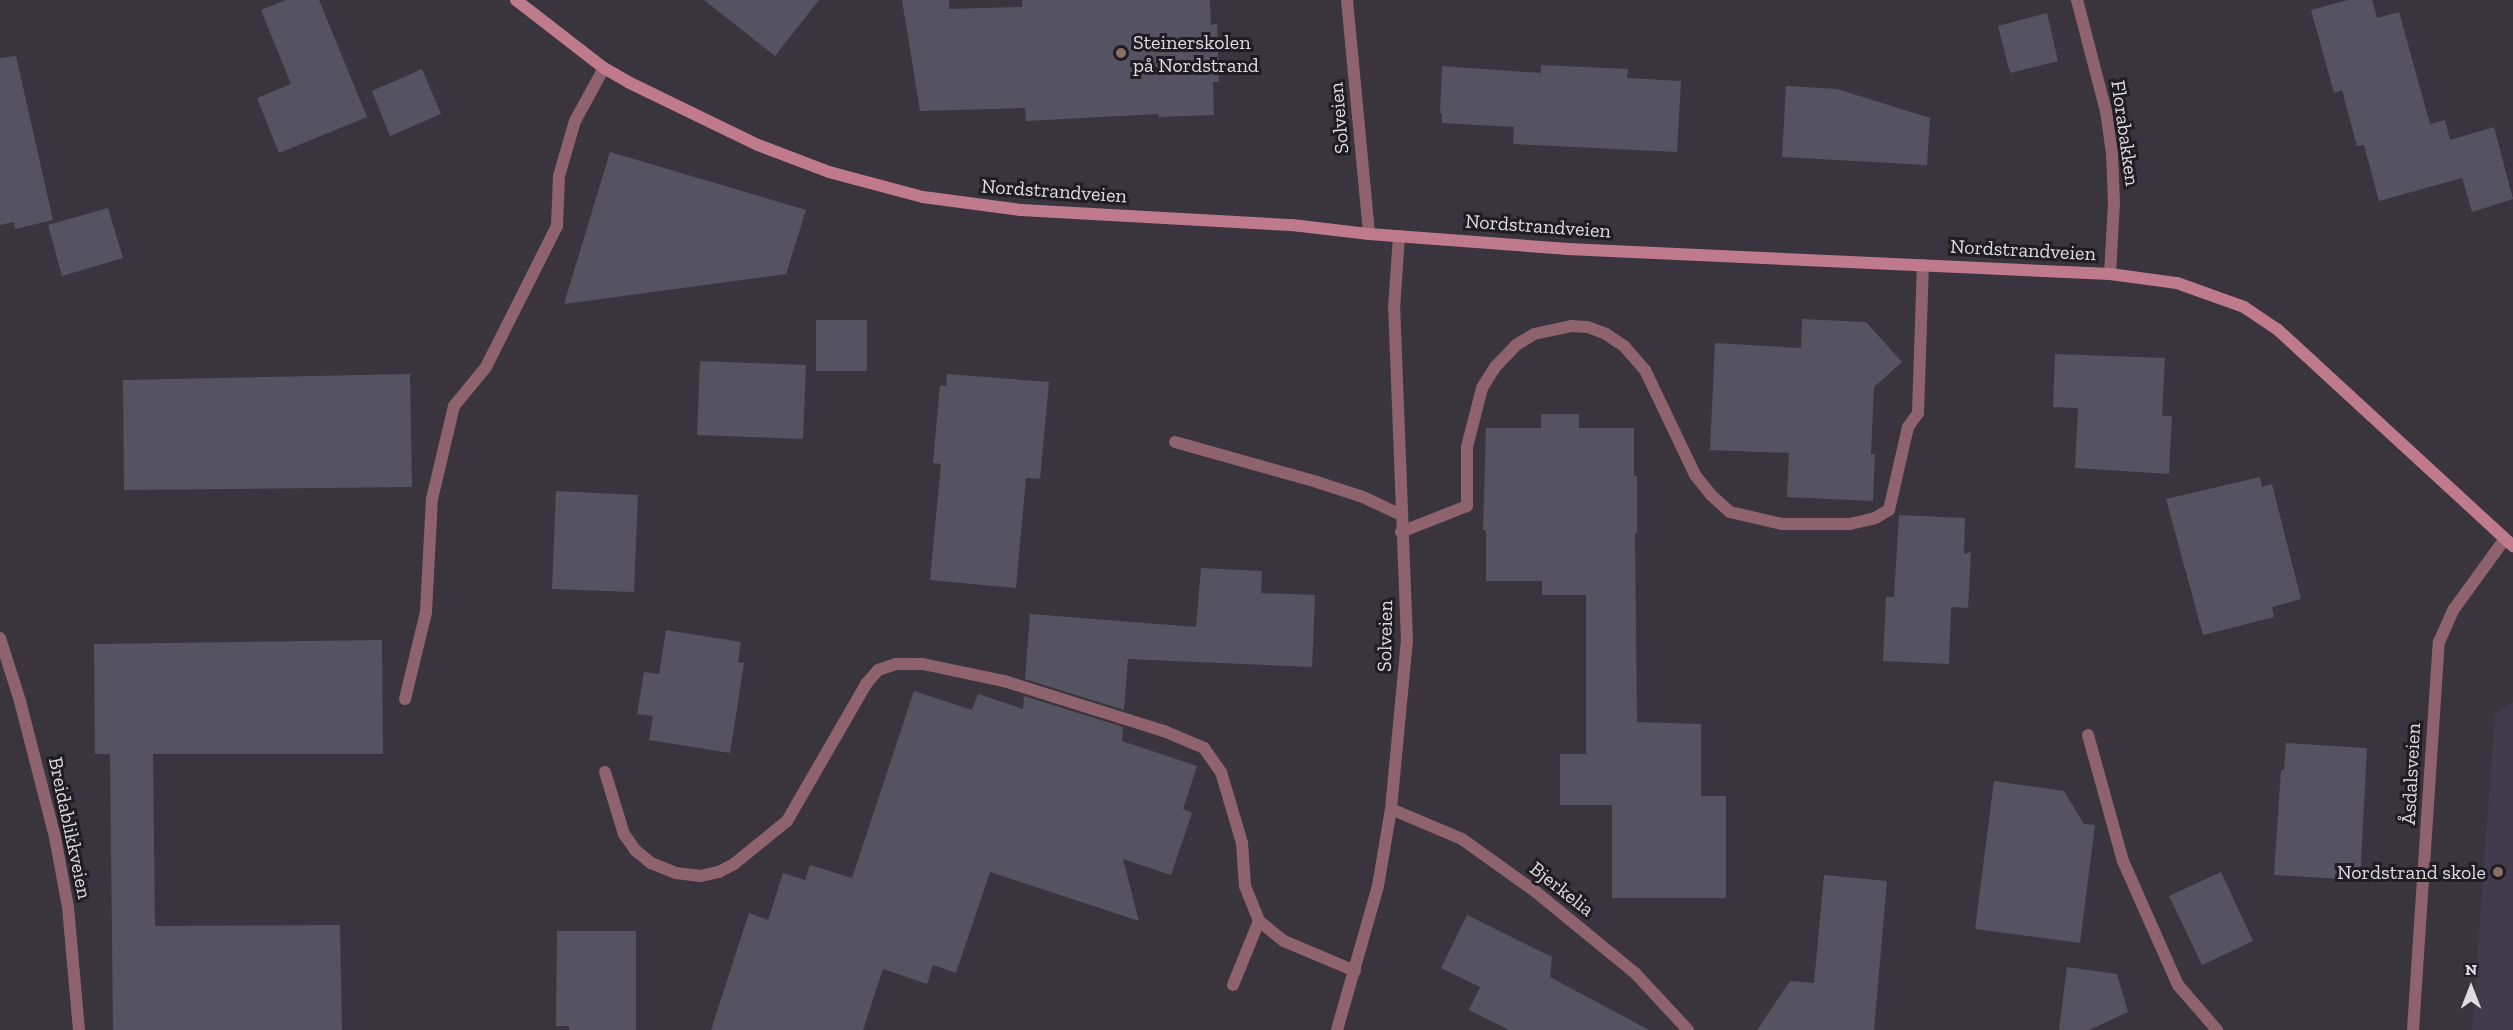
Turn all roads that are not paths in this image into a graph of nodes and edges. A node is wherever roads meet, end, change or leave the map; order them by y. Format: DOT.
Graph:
graph roads {
  1 [pos="516,0"];
  2 [pos="1347,0"];
  3 [pos="2077,0"];
  4 [pos="604,68"];
  5 [pos="1369,234"];
  6 [pos="1399,236"];
  7 [pos="1923,265"];
  8 [pos="2110,274"];
  9 [pos="1175,442"];
  10 [pos="1401,515"];
  11 [pos="1401,532"];
  12 [pos="2509,543"];
  13 [pos="0,638"];
  14 [pos="405,699"];
  15 [pos="2088,735"];
  16 [pos="605,772"];
  17 [pos="1391,809"];
  18 [pos="1259,921"];
  19 [pos="1355,971"];
  20 [pos="1233,985"];
  21 [pos="79,1030"];
  22 [pos="1337,1030"];
  23 [pos="1688,1030"];
  24 [pos="2217,1030"];
  25 [pos="2413,1030"];
  1 -- 4 [label="main road, Nordstrandveien"];
  2 -- 5 [label="street, Solveien"];
  3 -- 8 [label="street, Florabakken"];
  4 -- 5 [label="main road, Nordstrandveien"];
  4 -- 14 [label="street"];
  5 -- 6 [label="main road, Nordstrandveien"];
  6 -- 7 [label="main road, Nordstrandveien"];
  6 -- 10 [label="street, Solveien"];
  7 -- 8 [label="main road, Nordstrandveien"];
  7 -- 11 [label="street"];
  8 -- 12 [label="main road, Nordstrandveien"];
  9 -- 10 [label="street"];
  10 -- 11 [label="street, Solveien"];
  11 -- 17 [label="street, Solveien"];
  12 -- 25 [label="street, Åsdalsveien"];
  13 -- 21 [label="street, Breidablikkveien"];
  15 -- 24 [label="street"];
  16 -- 18 [label="street"];
  17 -- 19 [label="street, Solveien"];
  17 -- 23 [label="street, Bjerkelia"];
  18 -- 19 [label="street"];
  18 -- 20 [label="street"];
  19 -- 22 [label="street, Solveien"];
}
